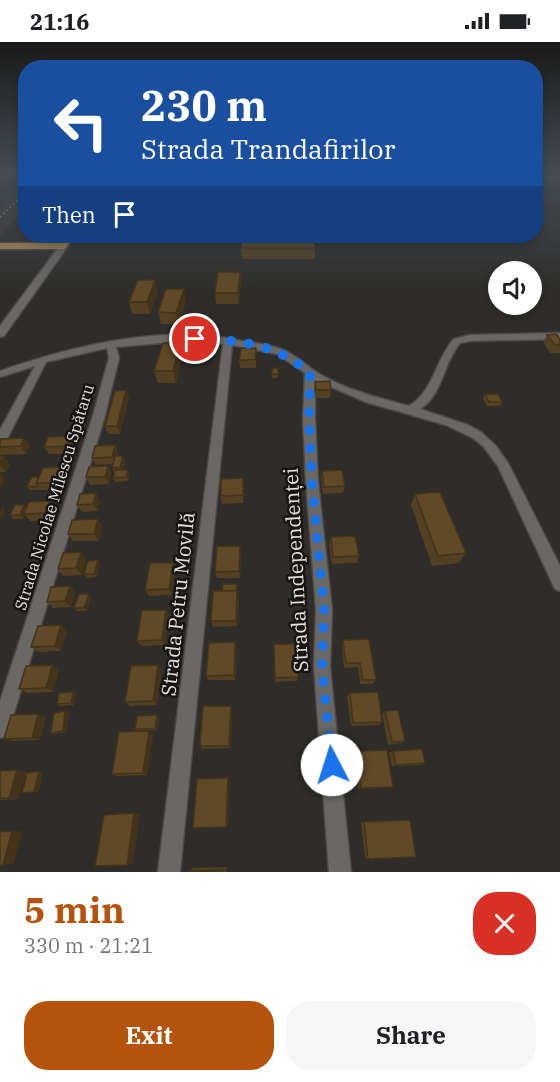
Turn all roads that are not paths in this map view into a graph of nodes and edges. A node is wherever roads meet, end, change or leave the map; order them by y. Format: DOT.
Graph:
graph roads {
  1 [pos="66,243"];
  2 [pos="0,246"];
  3 [pos="64,246"];
  4 [pos="0,334"];
  5 [pos="560,336"];
  6 [pos="228,341"];
  7 [pos="109,345"];
  8 [pos="42,361"];
  9 [pos="310,373"];
  10 [pos="0,374"];
  11 [pos="412,409"];
  12 [pos="0,441"];
  13 [pos="560,584"];
  14 [pos="0,729"];
  15 [pos="169,872"];
  16 [pos="340,872"];
  1 -- 3 [label="main road"];
  2 -- 3 [label="main road"];
  3 -- 4 [label="main road"];
  5 -- 11 [label="street"];
  6 -- 7 [label="street"];
  6 -- 9 [label="street"];
  6 -- 15 [label="street, Strada Petru Movilă"];
  7 -- 8 [label="street"];
  7 -- 14 [label="street, Strada Nicolae Milescu Spătaru"];
  8 -- 10 [label="street"];
  8 -- 12 [label="street"];
  9 -- 11 [label="street"];
  9 -- 16 [label="street, Strada Independenței"];
  11 -- 13 [label="street"];
}
